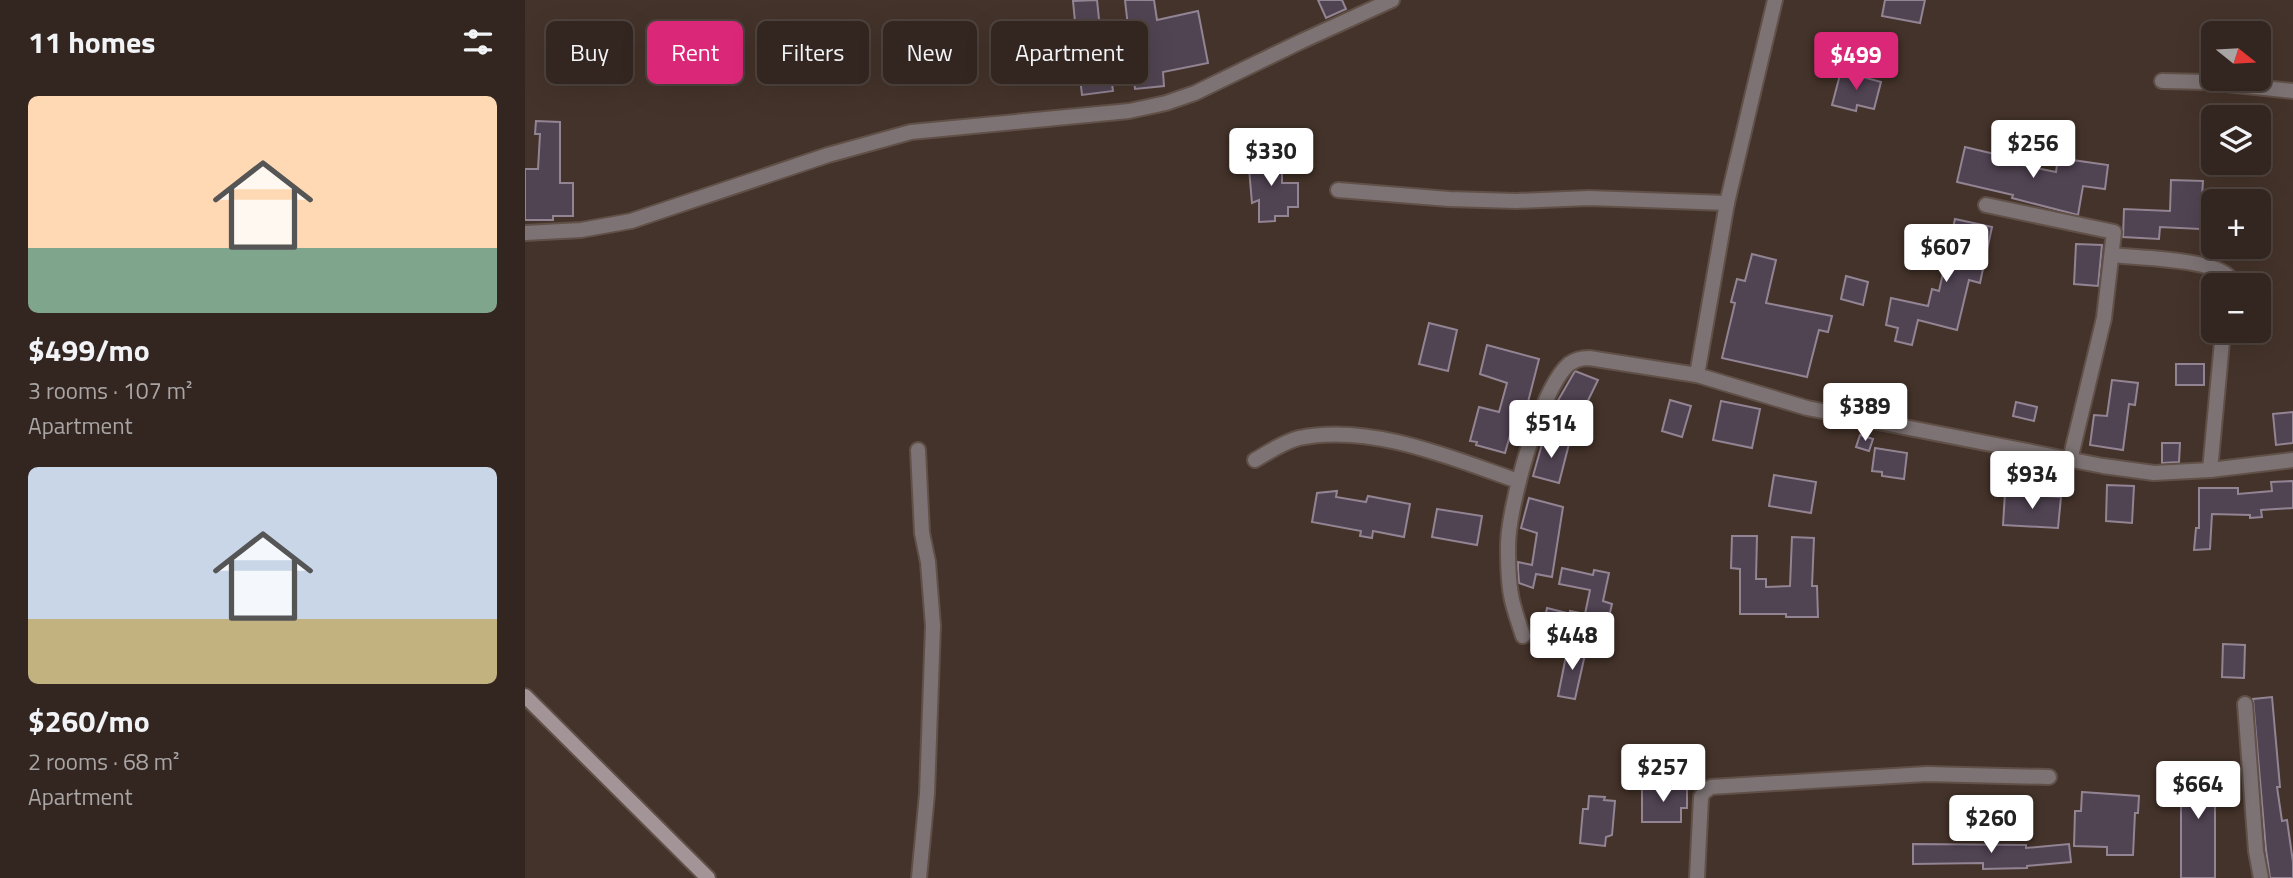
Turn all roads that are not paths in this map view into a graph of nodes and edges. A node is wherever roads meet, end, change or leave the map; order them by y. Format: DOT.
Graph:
graph roads {
  1 [pos="1392,0"];
  2 [pos="1775,0"];
  3 [pos="2162,81"];
  4 [pos="2293,91"];
  5 [pos="1338,190"];
  6 [pos="1727,203"];
  7 [pos="1986,205"];
  8 [pos="525,233"];
  9 [pos="2112,256"];
  10 [pos="2225,273"];
  11 [pos="2223,343"];
  12 [pos="1697,375"];
  13 [pos="918,450"];
  14 [pos="1255,460"];
  15 [pos="2070,460"];
  16 [pos="2293,460"];
  17 [pos="2210,470"];
  18 [pos="1518,481"];
  19 [pos="1524,636"];
  20 [pos="525,696"];
  21 [pos="2245,704"];
  22 [pos="2049,777"];
  23 [pos="708,878"];
  24 [pos="919,878"];
  25 [pos="1697,878"];
  26 [pos="2261,878"];
  1 -- 8 [label="street"];
  2 -- 6 [label="street"];
  3 -- 4 [label="street"];
  5 -- 6 [label="street"];
  6 -- 12 [label="street"];
  7 -- 9 [label="street"];
  9 -- 10 [label="street"];
  9 -- 15 [label="street"];
  11 -- 17 [label="street"];
  12 -- 15 [label="street"];
  12 -- 18 [label="street"];
  13 -- 24 [label="street"];
  14 -- 18 [label="street"];
  15 -- 17 [label="street"];
  16 -- 17 [label="street"];
  18 -- 19 [label="street"];
  20 -- 23 [label="main road"];
  21 -- 26 [label="street"];
  22 -- 25 [label="street"];
}
